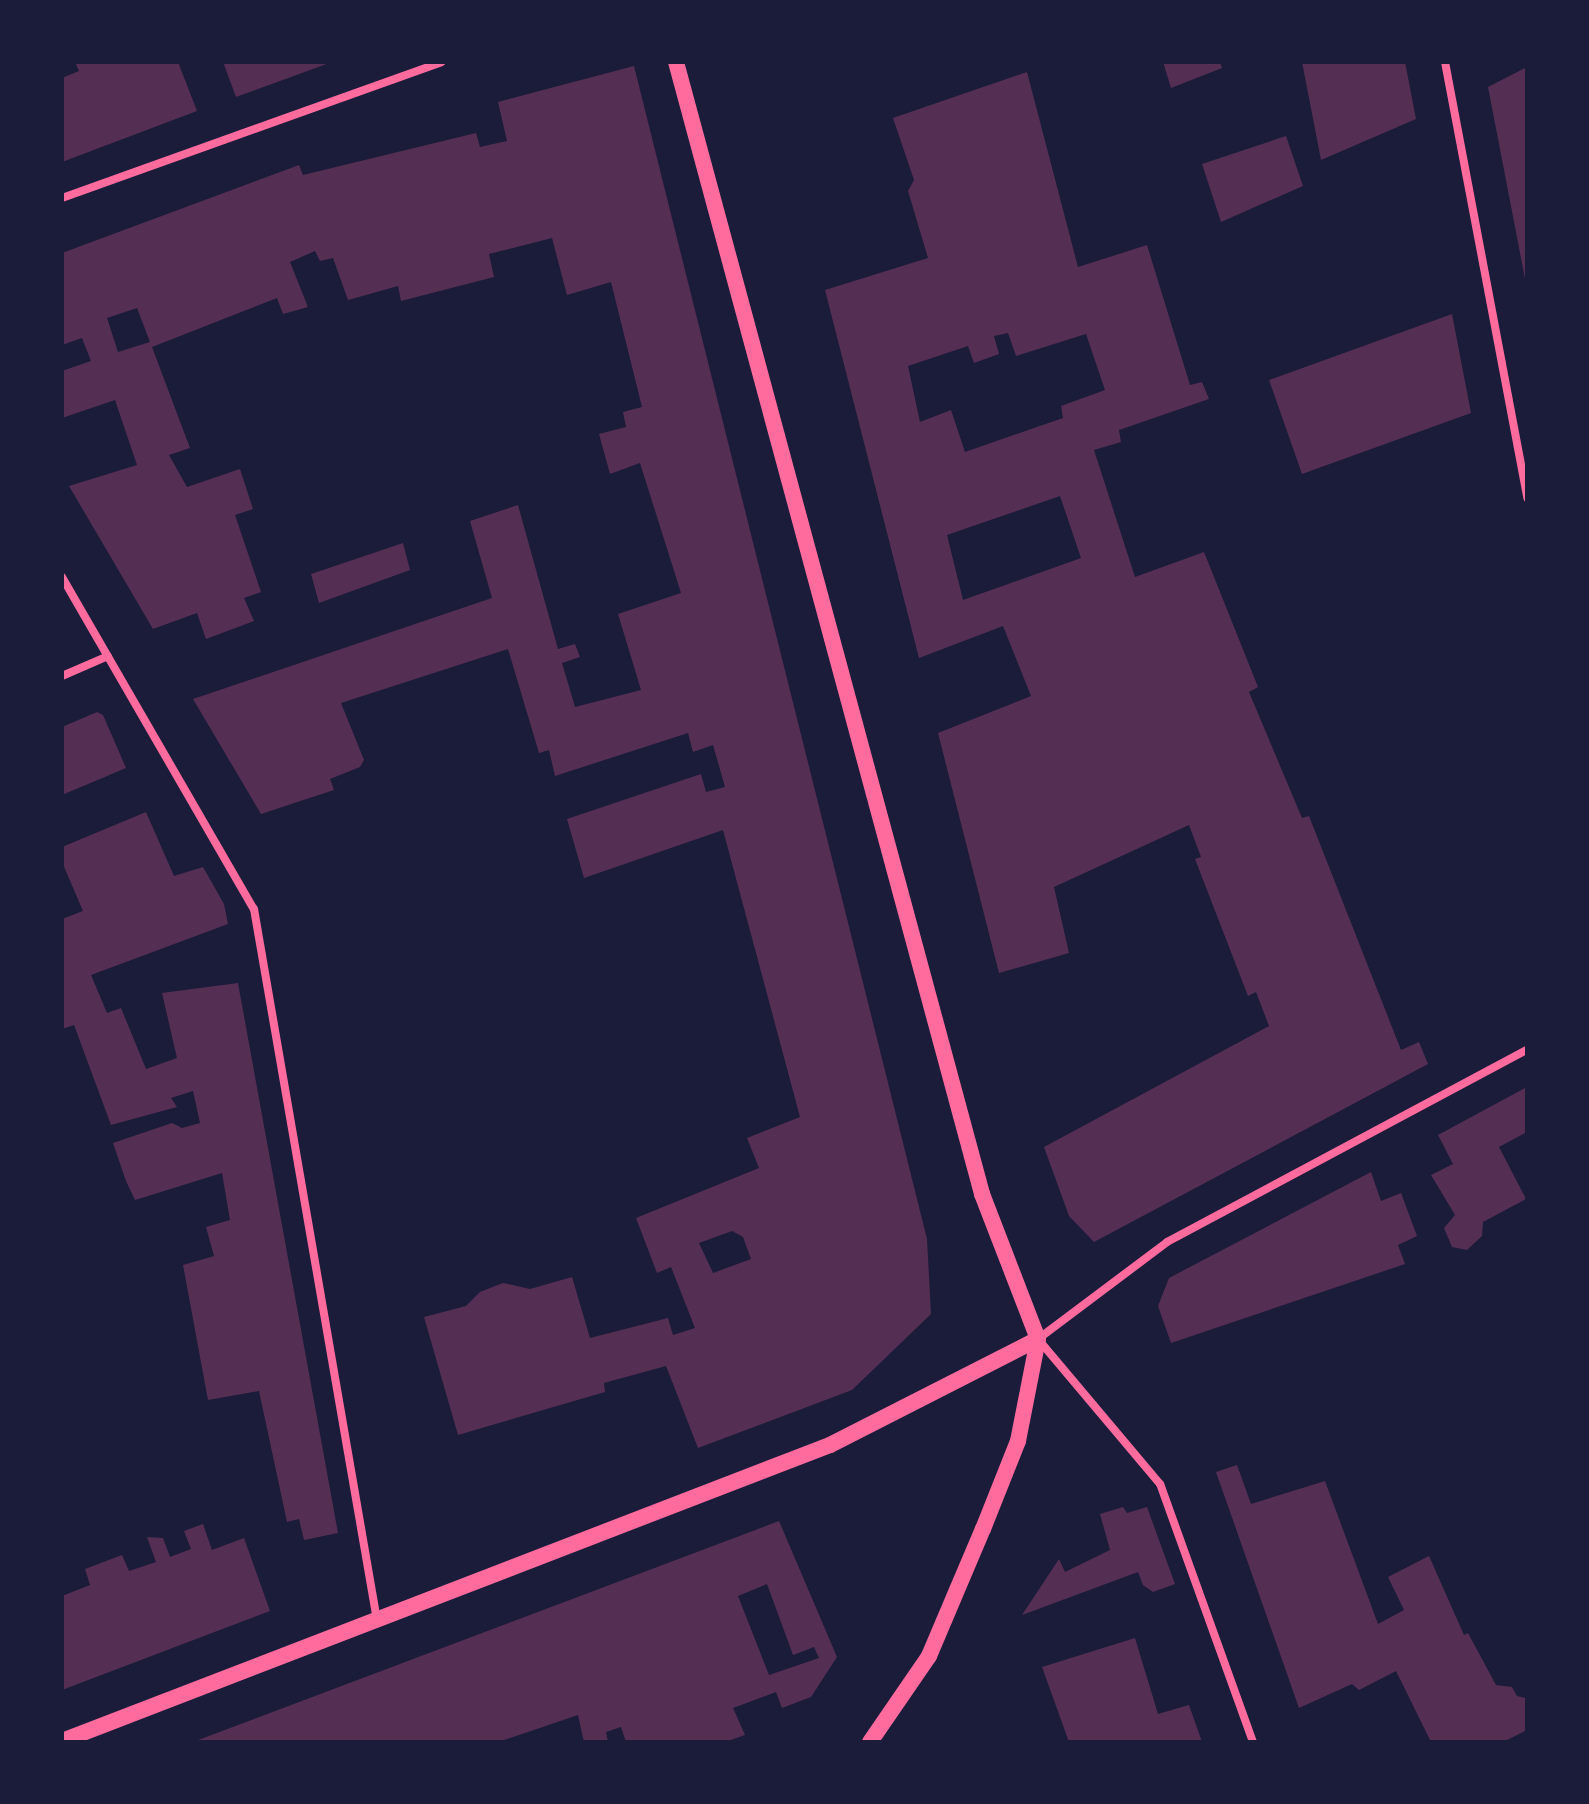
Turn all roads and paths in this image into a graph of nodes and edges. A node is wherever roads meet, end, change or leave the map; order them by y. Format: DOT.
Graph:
graph roads {
  1 [pos="441,62"];
  2 [pos="676,62"];
  3 [pos="1445,62"];
  4 [pos="62,198"];
  5 [pos="1527,498"];
  6 [pos="62,577"];
  7 [pos="108,656"];
  8 [pos="62,676"];
  9 [pos="1527,1050"];
  10 [pos="1038,1339"];
  11 [pos="377,1620"];
  12 [pos="62,1741"];
  13 [pos="870,1742"];
  14 [pos="1253,1742"];
  1 -- 4 [label="street"];
  2 -- 10 [label="main road"];
  3 -- 5 [label="street"];
  6 -- 7 [label="street"];
  7 -- 8 [label="street"];
  7 -- 11 [label="street"];
  9 -- 10 [label="street"];
  10 -- 11 [label="main road"];
  10 -- 13 [label="main road"];
  10 -- 14 [label="street"];
  11 -- 12 [label="main road"];
}
